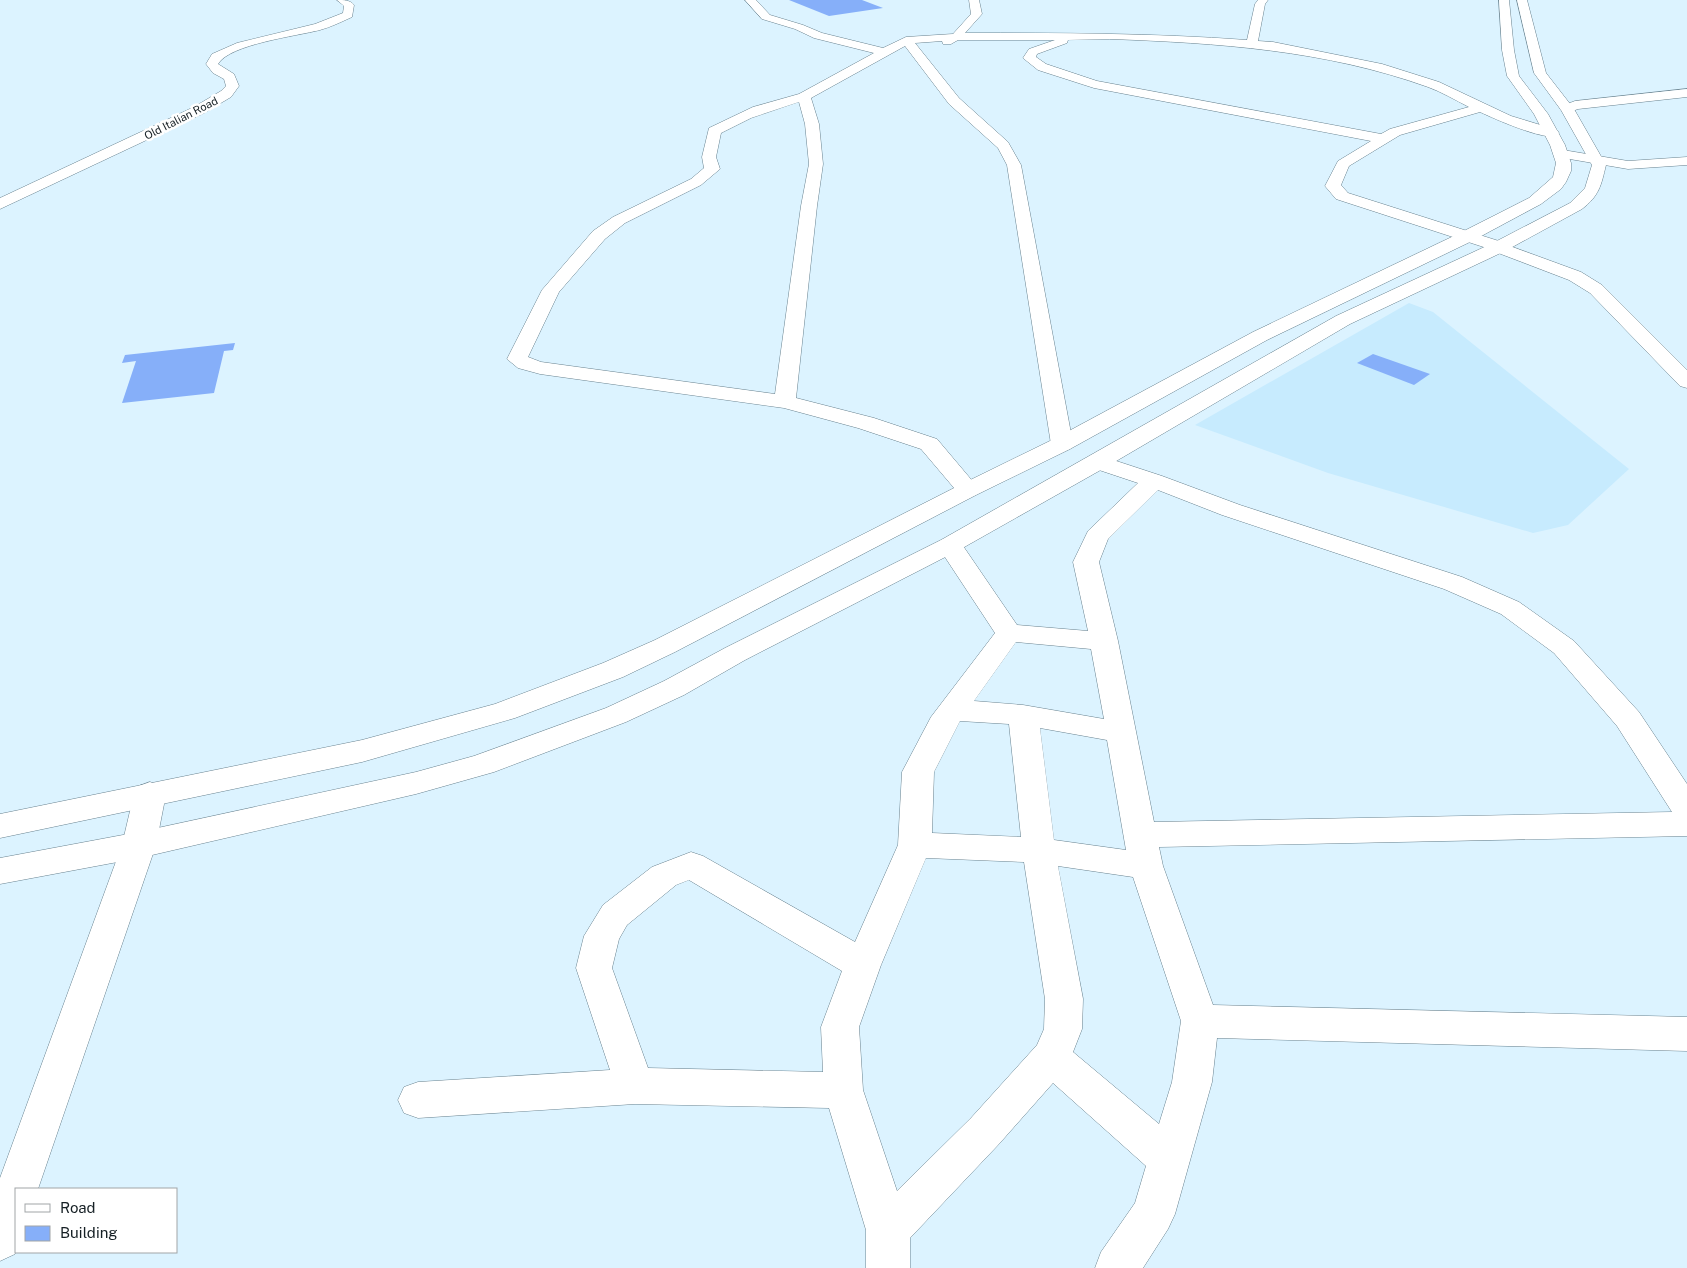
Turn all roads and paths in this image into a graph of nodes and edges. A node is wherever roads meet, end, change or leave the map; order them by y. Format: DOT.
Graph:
graph roads {
  1 [pos="342,0"];
  2 [pos="750,0"];
  3 [pos="974,0"];
  4 [pos="1263,0"];
  5 [pos="1504,0"];
  6 [pos="1522,0"];
  7 [pos="1076,36"];
  8 [pos="956,37"];
  9 [pos="906,40"];
  10 [pos="1252,43"];
  11 [pos="885,52"];
  12 [pos="922,57"];
  13 [pos="1687,93"];
  14 [pos="804,97"];
  15 [pos="1482,107"];
  16 [pos="1567,109"];
  17 [pos="1384,139"];
  18 [pos="1557,143"];
  19 [pos="1597,160"];
  20 [pos="1687,161"];
  21 [pos="0,204"];
  22 [pos="1466,237"];
  23 [pos="1499,247"];
  24 [pos="1314,309"];
  25 [pos="1343,320"];
  26 [pos="1260,336"];
  27 [pos="1292,348"];
  28 [pos="1687,382"];
  29 [pos="785,402"];
  30 [pos="1062,444"];
  31 [pos="1098,462"];
  32 [pos="1154,481"];
  33 [pos="968,490"];
  34 [pos="950,545"];
  35 [pos="1009,633"];
  36 [pos="1104,641"];
  37 [pos="953,710"];
  38 [pos="1023,715"];
  39 [pos="1121,732"];
  40 [pos="150,794"];
  41 [pos="1687,809"];
  42 [pos="1687,824"];
  43 [pos="0,826"];
  44 [pos="1139,835"];
  45 [pos="139,845"];
  46 [pos="915,845"];
  47 [pos="1039,850"];
  48 [pos="1146,866"];
  49 [pos="0,871"];
  50 [pos="863,965"];
  51 [pos="1200,1021"];
  52 [pos="1687,1034"];
  53 [pos="1051,1057"];
  54 [pos="635,1086"];
  55 [pos="843,1090"];
  56 [pos="418,1100"];
  57 [pos="1169,1160"];
  58 [pos="18,1188"];
  59 [pos="15,1197"];
  60 [pos="888,1230"];
  61 [pos="0,1239"];
  62 [pos="888,1268"];
  63 [pos="1117,1268"];
  1 -- 21 [label="street, Old Italian Road"];
  2 -- 11 [label="street"];
  3 -- 8 [label="street"];
  4 -- 10 [label="street"];
  5 -- 18 [label="street"];
  6 -- 16 [label="street"];
  7 -- 8 [label="street"];
  7 -- 10 [label="street"];
  7 -- 17 [label="street"];
  8 -- 9 [label="street"];
  8 -- 12 [label="street"];
  9 -- 11 [label="street"];
  9 -- 12 [label="street"];
  10 -- 15 [label="street"];
  11 -- 14 [label="street"];
  12 -- 30 [label="street"];
  13 -- 16 [label="street"];
  14 -- 29 [label="street"];
  14 -- 29 [label="street"];
  15 -- 17 [label="street"];
  15 -- 18 [label="street"];
  16 -- 19 [label="street"];
  17 -- 22 [label="street"];
  18 -- 19 [label="street"];
  18 -- 22 [label="street"];
  19 -- 20 [label="street"];
  19 -- 23 [label="street"];
  22 -- 23 [label="street"];
  22 -- 24 [label="street"];
  23 -- 25 [label="street"];
  23 -- 28 [label="street"];
  24 -- 25 [label="street"];
  24 -- 26 [label="street"];
  25 -- 27 [label="street"];
  26 -- 27 [label="street"];
  26 -- 30 [label="street"];
  27 -- 31 [label="street"];
  29 -- 33 [label="street"];
  30 -- 33 [label="street"];
  31 -- 32 [label="street"];
  31 -- 34 [label="street"];
  32 -- 36 [label="street"];
  32 -- 41 [label="street"];
  33 -- 40 [label="street"];
  34 -- 35 [label="street"];
  34 -- 45 [label="street"];
  35 -- 36 [label="street"];
  35 -- 37 [label="street"];
  36 -- 39 [label="street"];
  37 -- 38 [label="street"];
  37 -- 46 [label="street"];
  38 -- 39 [label="street"];
  38 -- 47 [label="street"];
  39 -- 44 [label="street"];
  40 -- 43 [label="street"];
  40 -- 45 [label="street"];
  42 -- 44 [label="street"];
  44 -- 48 [label="street"];
  45 -- 49 [label="street"];
  45 -- 58 [label="street"];
  46 -- 47 [label="street"];
  46 -- 50 [label="street"];
  47 -- 48 [label="street"];
  47 -- 53 [label="street"];
  48 -- 51 [label="street"];
  50 -- 54 [label="street"];
  50 -- 55 [label="street"];
  51 -- 52 [label="street"];
  51 -- 57 [label="street"];
  53 -- 57 [label="street"];
  53 -- 60 [label="street"];
  54 -- 55 [label="street"];
  54 -- 56 [label="street"];
  55 -- 60 [label="street"];
  57 -- 63 [label="street"];
  59 -- 61 [label="street"];
  60 -- 62 [label="street"];
}
